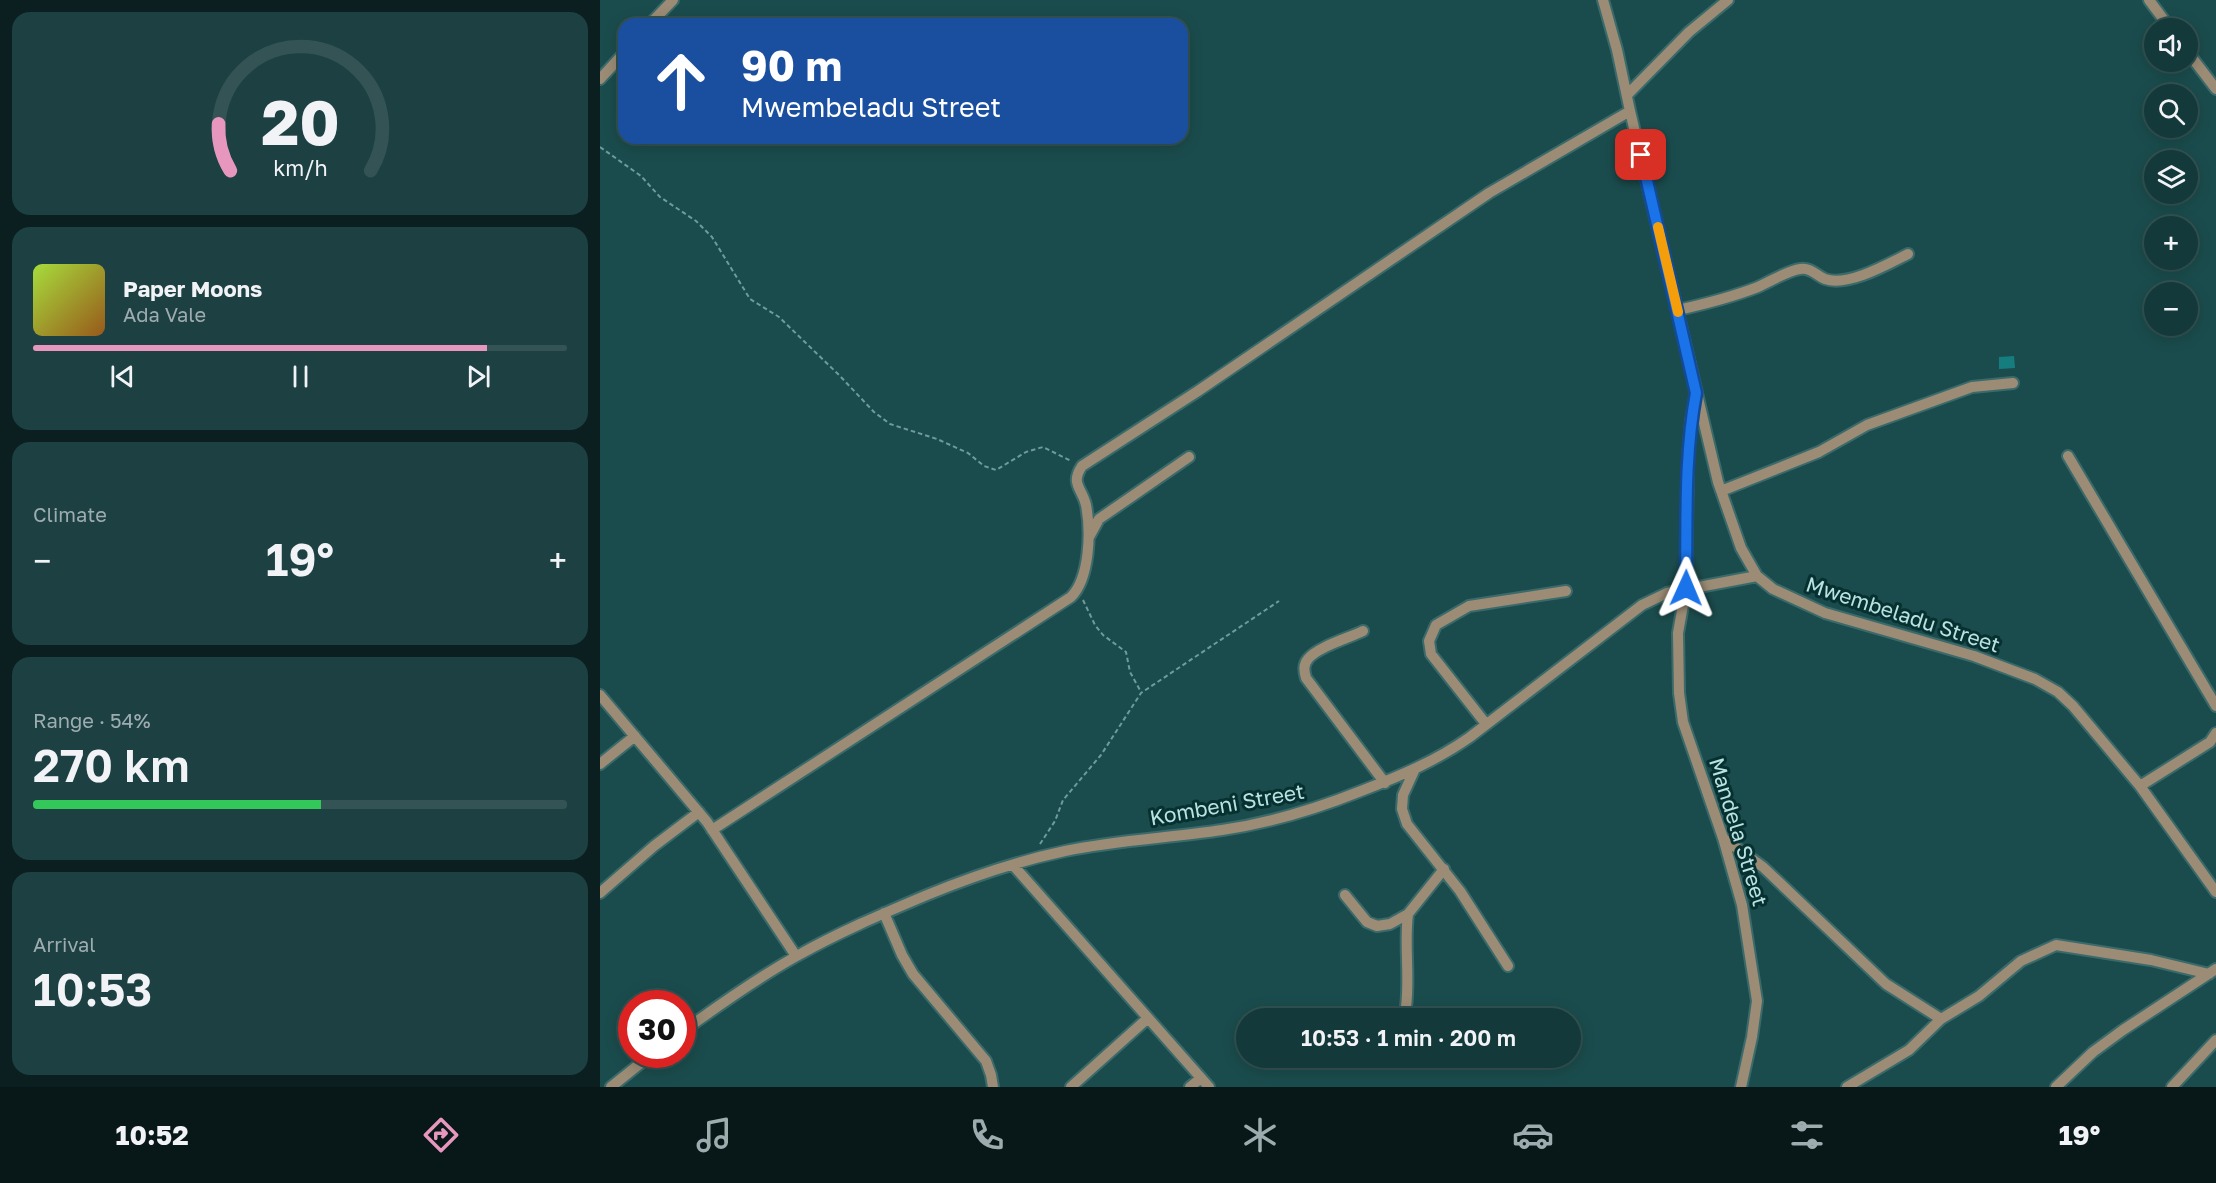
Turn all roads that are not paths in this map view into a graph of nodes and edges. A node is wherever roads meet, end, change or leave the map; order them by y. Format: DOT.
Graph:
graph roads {
  1 [pos="673,0"];
  2 [pos="1603,0"];
  3 [pos="1728,0"];
  4 [pos="2149,0"];
  5 [pos="656,18"];
  6 [pos="2162,18"];
  7 [pos="618,60"];
  8 [pos="2198,65"];
  9 [pos="600,79"];
  10 [pos="2216,89"];
  11 [pos="1628,94"];
  12 [pos="1630,111"];
  13 [pos="1908,254"];
  14 [pos="1678,310"];
  15 [pos="2013,383"];
  16 [pos="1696,393"];
  17 [pos="2068,456"];
  18 [pos="1189,457"];
  19 [pos="1721,491"];
  20 [pos="1089,537"];
  21 [pos="1757,576"];
  22 [pos="1686,588"];
  23 [pos="1566,591"];
  24 [pos="1363,631"];
  25 [pos="600,695"];
  26 [pos="2216,706"];
  27 [pos="1486,724"];
  28 [pos="2216,734"];
  29 [pos="635,736"];
  30 [pos="600,764"];
  31 [pos="1414,771"];
  32 [pos="1385,783"];
  33 [pos="2140,786"];
  34 [pos="699,812"];
  35 [pos="712,830"];
  36 [pos="1723,838"];
  37 [pos="1013,865"];
  38 [pos="1444,869"];
  39 [pos="2216,892"];
  40 [pos="600,893"];
  41 [pos="1345,894"];
  42 [pos="884,913"];
  43 [pos="1408,914"];
  44 [pos="796,956"];
  45 [pos="1508,966"];
  46 [pos="2212,971"];
  47 [pos="1406,1007"];
  48 [pos="1148,1018"];
  49 [pos="1941,1019"];
  50 [pos="696,1022"];
  51 [pos="2216,1040"];
  52 [pos="635,1068"];
  53 [pos="1205,1083"];
  54 [pos="611,1087"];
  55 [pos="993,1087"];
  56 [pos="1071,1087"];
  57 [pos="1190,1087"];
  58 [pos="1741,1087"];
  59 [pos="1847,1087"];
  60 [pos="2056,1087"];
  61 [pos="2172,1087"];
  1 -- 5 [label="street"];
  2 -- 11 [label="street, Mwembeladu Street"];
  3 -- 11 [label="street"];
  4 -- 6 [label="street"];
  7 -- 9 [label="street"];
  8 -- 10 [label="street"];
  11 -- 12 [label="street, Mwembeladu Street"];
  12 -- 14 [label="street, Mwembeladu Street"];
  12 -- 20 [label="street"];
  13 -- 14 [label="street"];
  14 -- 16 [label="street, Mwembeladu Street"];
  15 -- 19 [label="street"];
  16 -- 19 [label="street, Mwembeladu Street"];
  16 -- 22 [label="street, Mandela Street"];
  17 -- 26 [label="street"];
  18 -- 20 [label="street"];
  19 -- 21 [label="street, Mwembeladu Street"];
  20 -- 35 [label="street"];
  21 -- 22 [label="street, Kombeni Street"];
  21 -- 33 [label="street, Mwembeladu Street"];
  22 -- 27 [label="street, Kombeni Street"];
  22 -- 36 [label="street, Mandela Street"];
  23 -- 27 [label="street"];
  24 -- 32 [label="street"];
  25 -- 29 [label="street"];
  27 -- 31 [label="street, Kombeni Street"];
  28 -- 33 [label="street"];
  29 -- 30 [label="street"];
  29 -- 34 [label="street"];
  31 -- 32 [label="street, Kombeni Street"];
  31 -- 38 [label="street"];
  32 -- 37 [label="street, Kombeni Street"];
  33 -- 39 [label="street, Mwembeladu Street"];
  34 -- 35 [label="street"];
  34 -- 40 [label="street"];
  35 -- 44 [label="street"];
  36 -- 49 [label="street"];
  36 -- 58 [label="street, Mandela Street"];
  37 -- 42 [label="street, Kombeni Street"];
  37 -- 48 [label="street"];
  38 -- 43 [label="street"];
  38 -- 45 [label="street"];
  41 -- 43 [label="street"];
  42 -- 44 [label="street, Kombeni Street"];
  42 -- 55 [label="street"];
  43 -- 47 [label="street"];
  44 -- 50 [label="street, Kombeni Street"];
  46 -- 49 [label="street"];
  46 -- 60 [label="street"];
  48 -- 53 [label="street"];
  48 -- 56 [label="street"];
  49 -- 59 [label="street"];
  51 -- 61 [label="street"];
  52 -- 54 [label="street"];
  53 -- 57 [label="street"];
}
